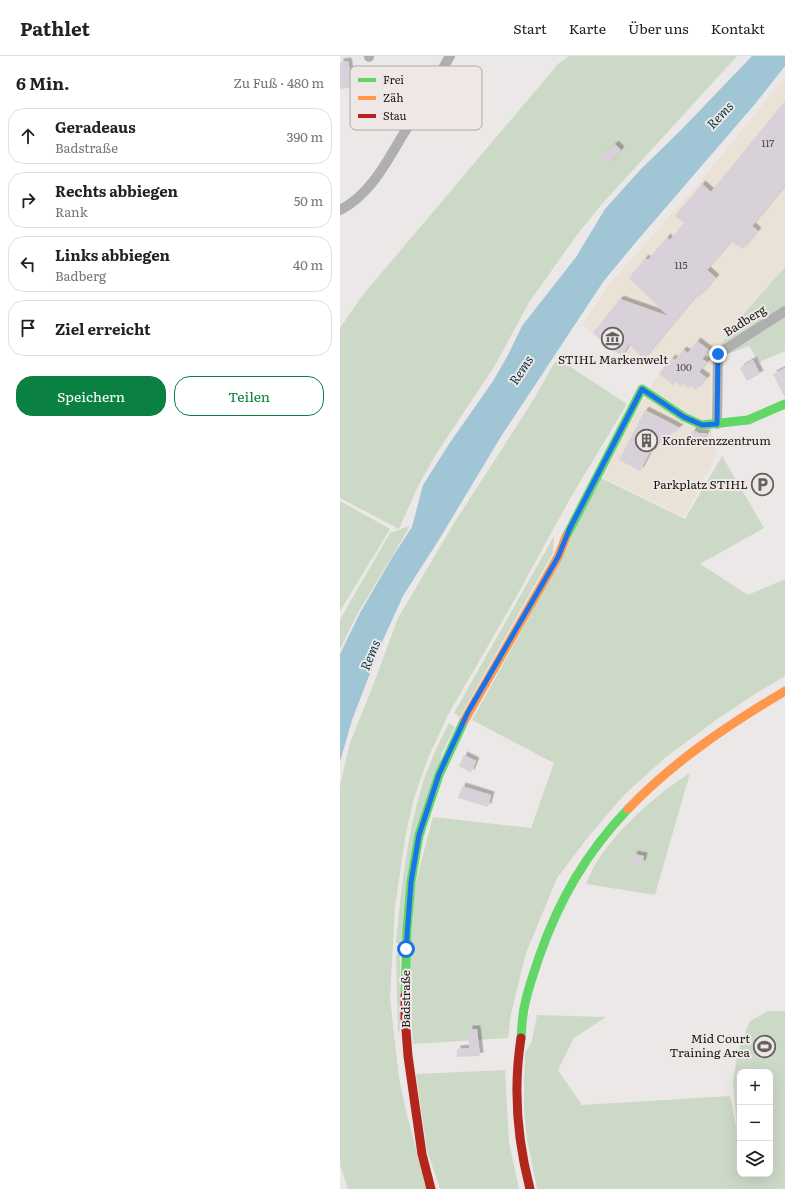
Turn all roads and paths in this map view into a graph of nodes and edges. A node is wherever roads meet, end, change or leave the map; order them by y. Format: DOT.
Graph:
graph roads {
  1 [pos="450,56"];
  2 [pos="445,66"];
  3 [pos="406,130"];
  4 [pos="340,210"];
  5 [pos="785,312"];
  6 [pos="785,404"];
  7 [pos="717,424"];
  8 [pos="785,691"];
  9 [pos="431,1189"];
  10 [pos="530,1189"];
  1 -- 2 [label="street"];
  3 -- 4 [label="street"];
  5 -- 7 [label="street, Badberg"];
  6 -- 7 [label="street"];
  7 -- 9 [label="street, Badstraße"];
  8 -- 10 [label="street"];
}
